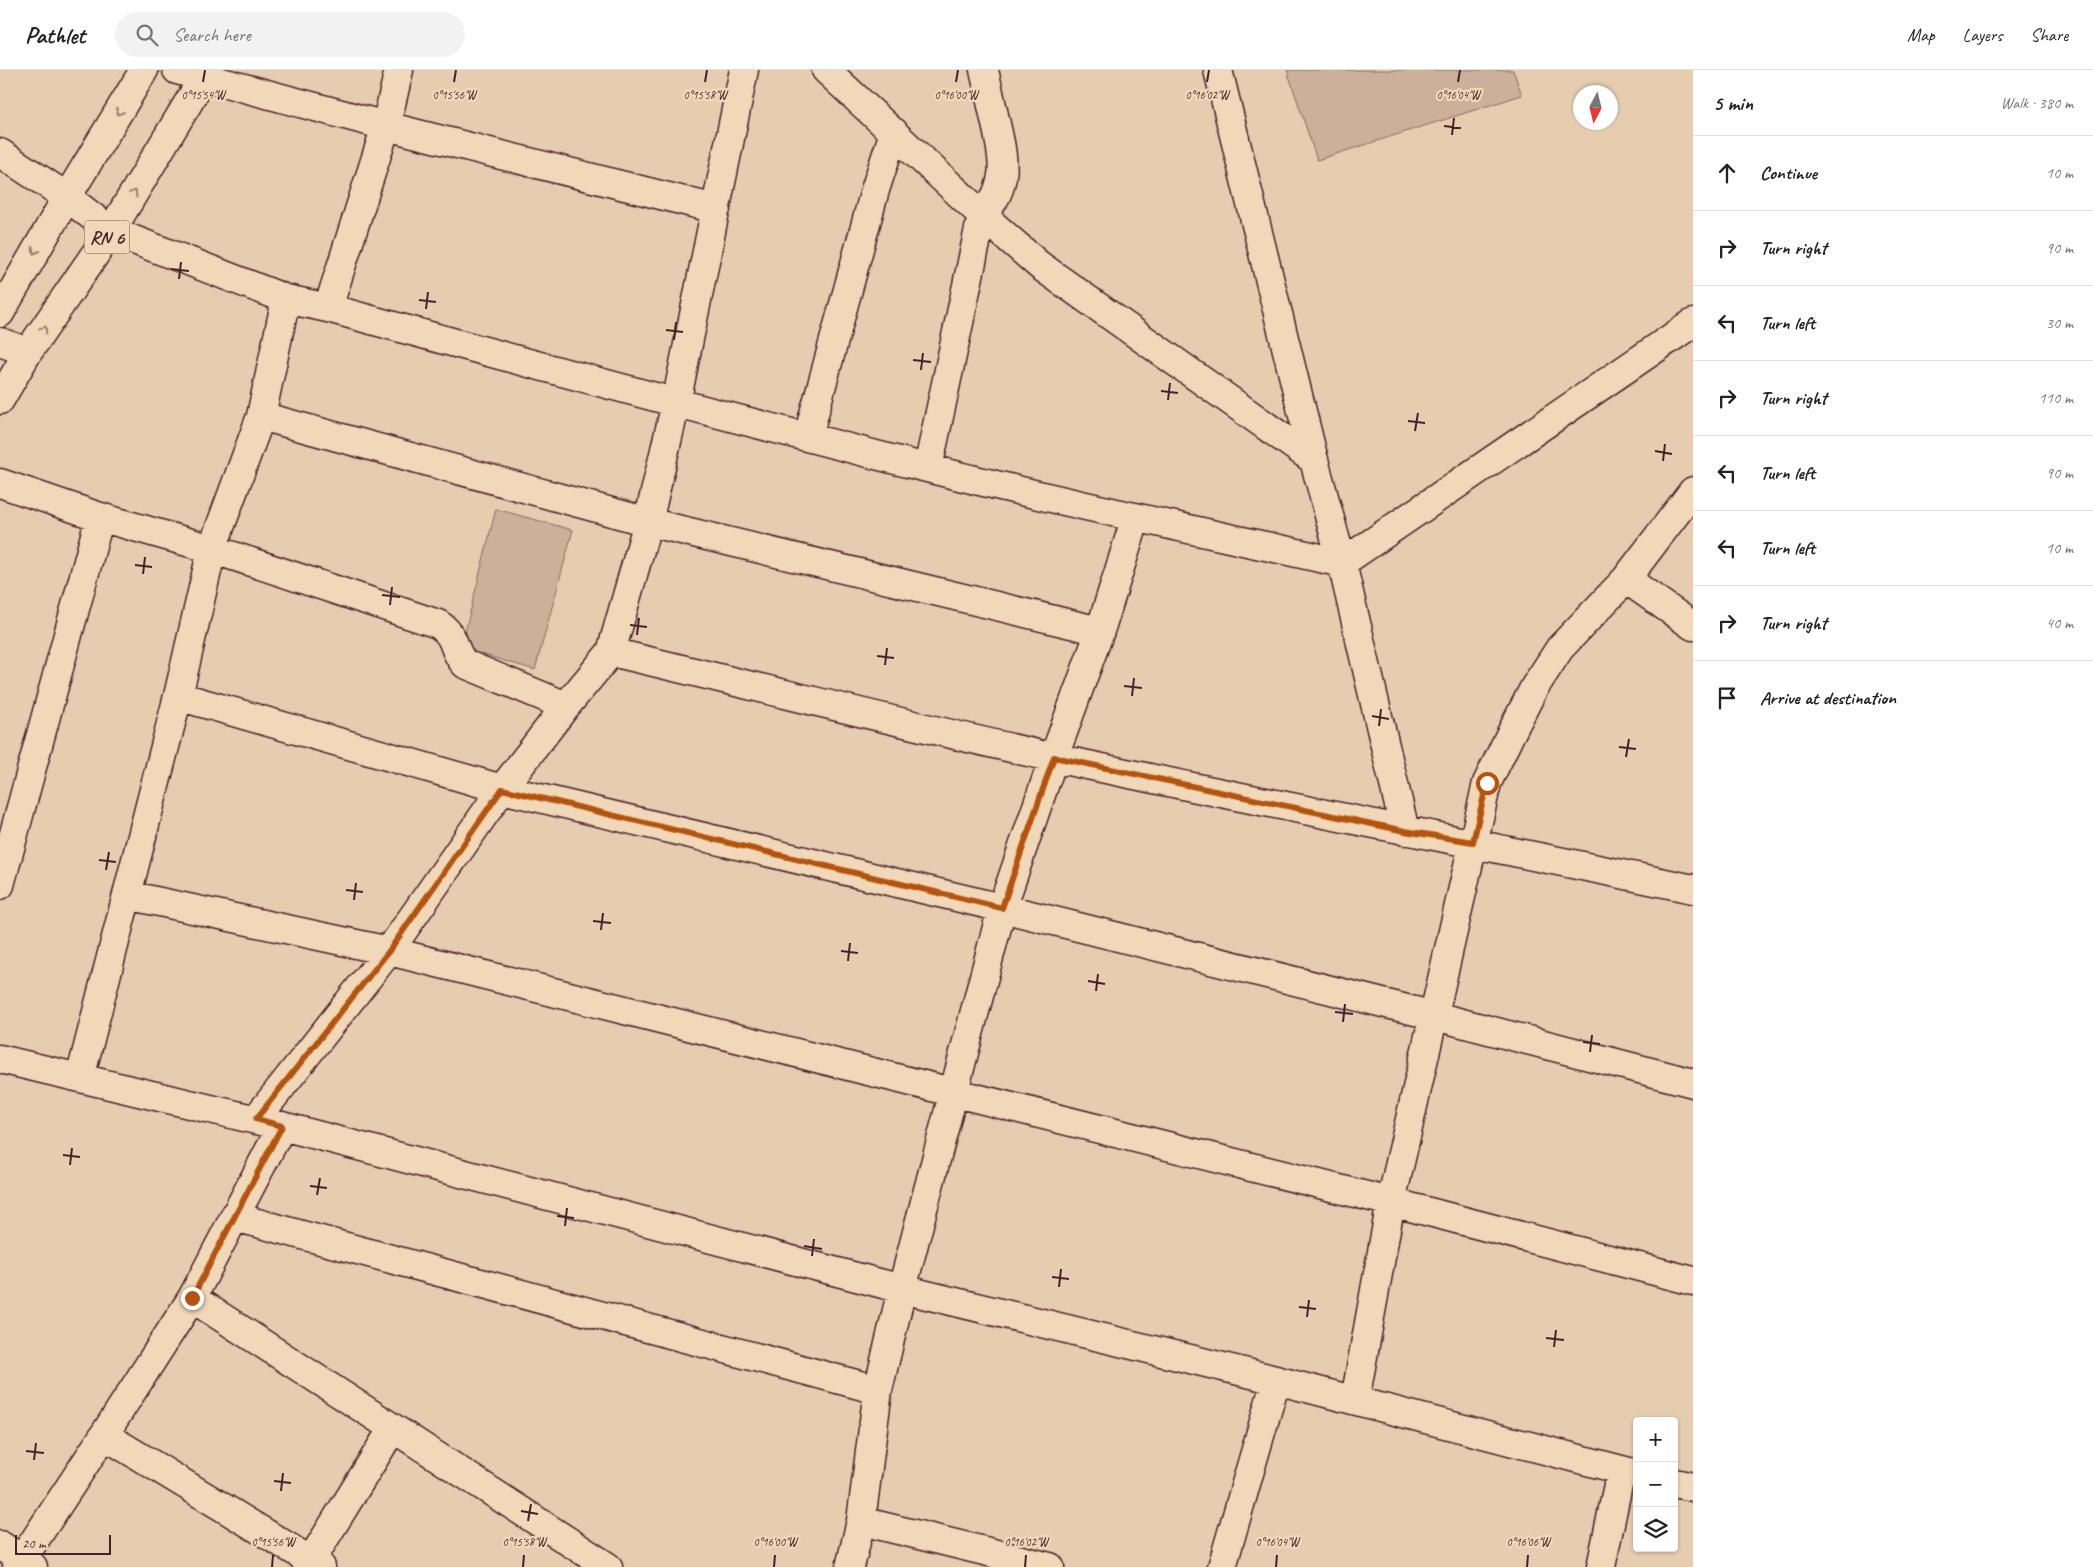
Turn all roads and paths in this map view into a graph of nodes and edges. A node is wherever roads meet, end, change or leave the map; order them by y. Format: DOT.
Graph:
graph roads {
  1 [pos="144,70"];
  2 [pos="178,70"];
  3 [pos="399,70"];
  4 [pos="744,70"];
  5 [pos="984,70"];
  6 [pos="1218,70"];
  7 [pos="822,71"];
  8 [pos="206,73"];
  9 [pos="386,126"];
  10 [pos="894,132"];
  11 [pos="0,153"];
  12 [pos="67,197"];
  13 [pos="716,209"];
  14 [pos="982,215"];
  15 [pos="111,231"];
  16 [pos="286,299"];
  17 [pos="328,308"];
  18 [pos="0,313"];
  19 [pos="1693,323"];
  20 [pos="0,342"];
  21 [pos="28,352"];
  22 [pos="0,400"];
  23 [pos="676,403"];
  24 [pos="261,416"];
  25 [pos="808,436"];
  26 [pos="1314,460"];
  27 [pos="928,468"];
  28 [pos="0,483"];
  29 [pos="1693,491"];
  30 [pos="100,517"];
  31 [pos="1136,517"];
  32 [pos="648,522"];
  33 [pos="212,549"];
  34 [pos="1342,563"];
  35 [pos="1626,579"];
  36 [pos="1693,626"];
  37 [pos="1100,631"];
  38 [pos="611,652"];
  39 [pos="178,696"];
  40 [pos="566,706"];
  41 [pos="1054,757"];
  42 [pos="502,789"];
  43 [pos="1405,831"];
  44 [pos="1473,842"];
  45 [pos="0,885"];
  46 [pos="1693,889"];
  47 [pos="127,894"];
  48 [pos="1002,908"];
  49 [pos="389,951"];
  50 [pos="1435,1016"];
  51 [pos="0,1059"];
  52 [pos="80,1078"];
  53 [pos="1693,1083"];
  54 [pos="953,1092"];
  55 [pos="256,1119"];
  56 [pos="282,1126"];
  57 [pos="1391,1202"];
  58 [pos="234,1218"];
  59 [pos="1693,1281"];
  60 [pos="902,1289"];
  61 [pos="192,1298"];
  62 [pos="1276,1380"];
  63 [pos="878,1390"];
  64 [pos="1355,1400"];
  65 [pos="394,1428"];
  66 [pos="104,1435"];
  67 [pos="1629,1472"];
  68 [pos="1678,1484"];
  69 [pos="1693,1487"];
  70 [pos="860,1521"];
  71 [pos="18,1560"];
  72 [pos="597,1564"];
  73 [pos="313,1565"];
  74 [pos="850,1567"];
  75 [pos="1050,1567"];
  76 [pos="1222,1567"];
  77 [pos="1601,1567"];
  1 -- 12 [label="street, RN 6, one-way"];
  2 -- 8 [label="street"];
  3 -- 9 [label="street"];
  4 -- 13 [label="street"];
  5 -- 14 [label="street"];
  6 -- 26 [label="street"];
  7 -- 10 [label="street"];
  8 -- 9 [label="street"];
  15 -- 8 [label="street, RN 6, one-way"];
  9 -- 13 [label="street"];
  9 -- 17 [label="street"];
  10 -- 14 [label="street"];
  10 -- 25 [label="street"];
  11 -- 12 [label="street"];
  12 -- 15 [label="street"];
  12 -- 18 [label="street, RN 6, one-way"];
  13 -- 23 [label="street"];
  14 -- 26 [label="street"];
  14 -- 27 [label="street"];
  15 -- 16 [label="street"];
  21 -- 15 [label="street, RN 6, one-way"];
  16 -- 17 [label="street"];
  16 -- 24 [label="street"];
  17 -- 23 [label="street"];
  19 -- 34 [label="street"];
  20 -- 21 [label="street"];
  21 -- 22 [label="street, RN 6"];
  23 -- 25 [label="street"];
  23 -- 32 [label="street"];
  24 -- 32 [label="street"];
  24 -- 33 [label="street"];
  25 -- 27 [label="street"];
  26 -- 34 [label="street"];
  27 -- 31 [label="street"];
  28 -- 30 [label="street"];
  29 -- 35 [label="street"];
  30 -- 33 [label="street"];
  30 -- 45 [label="street"];
  31 -- 34 [label="street"];
  31 -- 37 [label="street"];
  32 -- 37 [label="street"];
  32 -- 38 [label="street"];
  33 -- 39 [label="street"];
  33 -- 40 [label="street"];
  34 -- 43 [label="street"];
  35 -- 36 [label="street"];
  35 -- 44 [label="street"];
  37 -- 41 [label="street"];
  38 -- 40 [label="street"];
  38 -- 41 [label="street"];
  39 -- 42 [label="street"];
  39 -- 47 [label="street"];
  40 -- 42 [label="street"];
  41 -- 43 [label="street"];
  41 -- 48 [label="street"];
  42 -- 48 [label="street"];
  42 -- 49 [label="street"];
  43 -- 44 [label="street"];
  44 -- 46 [label="street"];
  44 -- 50 [label="street"];
  47 -- 49 [label="street"];
  47 -- 52 [label="street"];
  48 -- 50 [label="street"];
  48 -- 54 [label="street"];
  49 -- 54 [label="street"];
  49 -- 55 [label="street"];
  50 -- 53 [label="street"];
  50 -- 57 [label="street"];
  51 -- 52 [label="street"];
  52 -- 55 [label="street"];
  54 -- 57 [label="street"];
  54 -- 60 [label="street"];
  55 -- 56 [label="street"];
  56 -- 58 [label="street"];
  56 -- 60 [label="street"];
  57 -- 59 [label="street"];
  57 -- 64 [label="street"];
  58 -- 61 [label="street"];
  58 -- 63 [label="street"];
  60 -- 62 [label="street"];
  60 -- 63 [label="street"];
  61 -- 65 [label="street"];
  61 -- 66 [label="street"];
  62 -- 64 [label="street"];
  62 -- 76 [label="street"];
  63 -- 70 [label="street"];
  64 -- 67 [label="street"];
  65 -- 72 [label="street"];
  65 -- 73 [label="street"];
  66 -- 71 [label="street"];
  66 -- 73 [label="street"];
  67 -- 77 [label="street"];
  68 -- 69 [label="street"];
  70 -- 74 [label="street"];
  70 -- 75 [label="street"];
}
